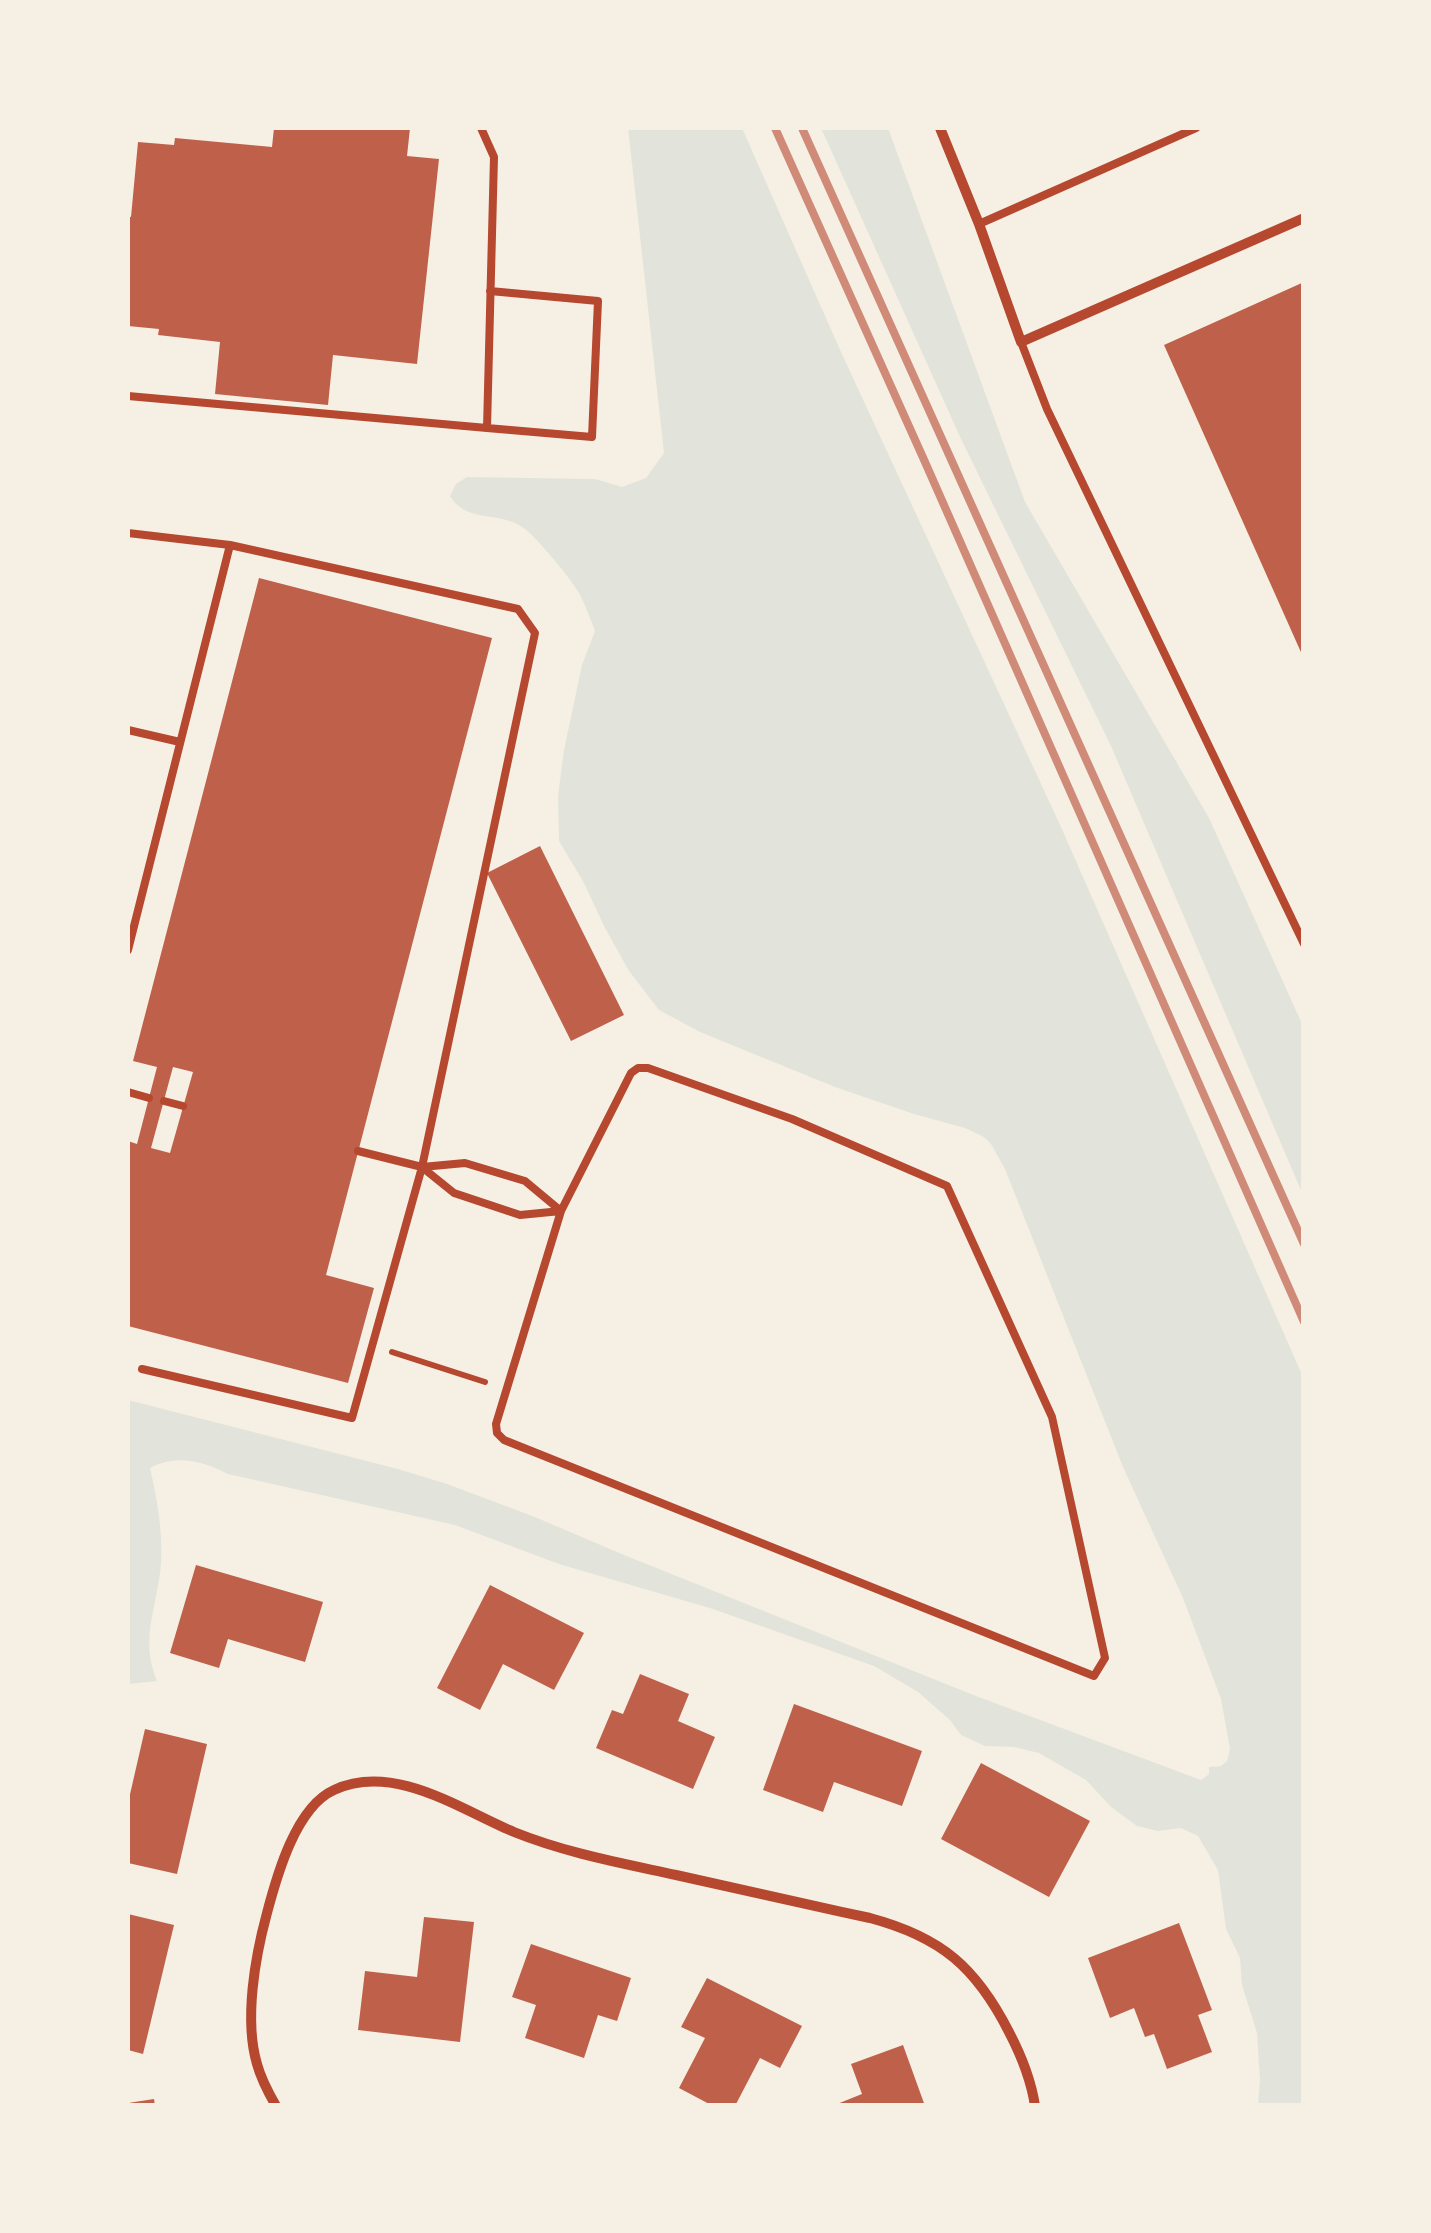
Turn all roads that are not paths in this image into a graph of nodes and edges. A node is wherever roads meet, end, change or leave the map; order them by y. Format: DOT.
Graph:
graph roads {
  1 [pos="481,128"];
  2 [pos="940,128"];
  3 [pos="1196,128"];
  4 [pos="1304,218"];
  5 [pos="979,224"];
  6 [pos="490,291"];
  7 [pos="1021,342"];
  8 [pos="128,396"];
  9 [pos="486,428"];
  10 [pos="128,533"];
  11 [pos="230,545"];
  12 [pos="128,730"];
  13 [pos="180,742"];
  14 [pos="1304,944"];
  15 [pos="128,950"];
  16 [pos="128,1092"];
  17 [pos="149,1098"];
  18 [pos="164,1102"];
  19 [pos="183,1106"];
  20 [pos="358,1151"];
  21 [pos="422,1166"];
  22 [pos="561,1211"];
  23 [pos="142,1369"];
  24 [pos="276,2106"];
  25 [pos="1035,2106"];
  1 -- 6 [label="lane"];
  2 -- 5 [label="street"];
  3 -- 5 [label="lane"];
  4 -- 7 [label="street"];
  5 -- 7 [label="street"];
  6 -- 9 [label="lane"];
  6 -- 9 [label="lane"];
  7 -- 14 [label="lane"];
  8 -- 9 [label="lane"];
  10 -- 11 [label="lane"];
  11 -- 13 [label="lane"];
  11 -- 21 [label="lane"];
  12 -- 13 [label="lane"];
  13 -- 15 [label="lane"];
  16 -- 17 [label="lane"];
  18 -- 19 [label="lane"];
  20 -- 21 [label="lane"];
  21 -- 22 [label="lane"];
  21 -- 22 [label="lane"];
  21 -- 23 [label="lane"];
  22 -- 22 [label="lane"];
  24 -- 25 [label="street"];
}
